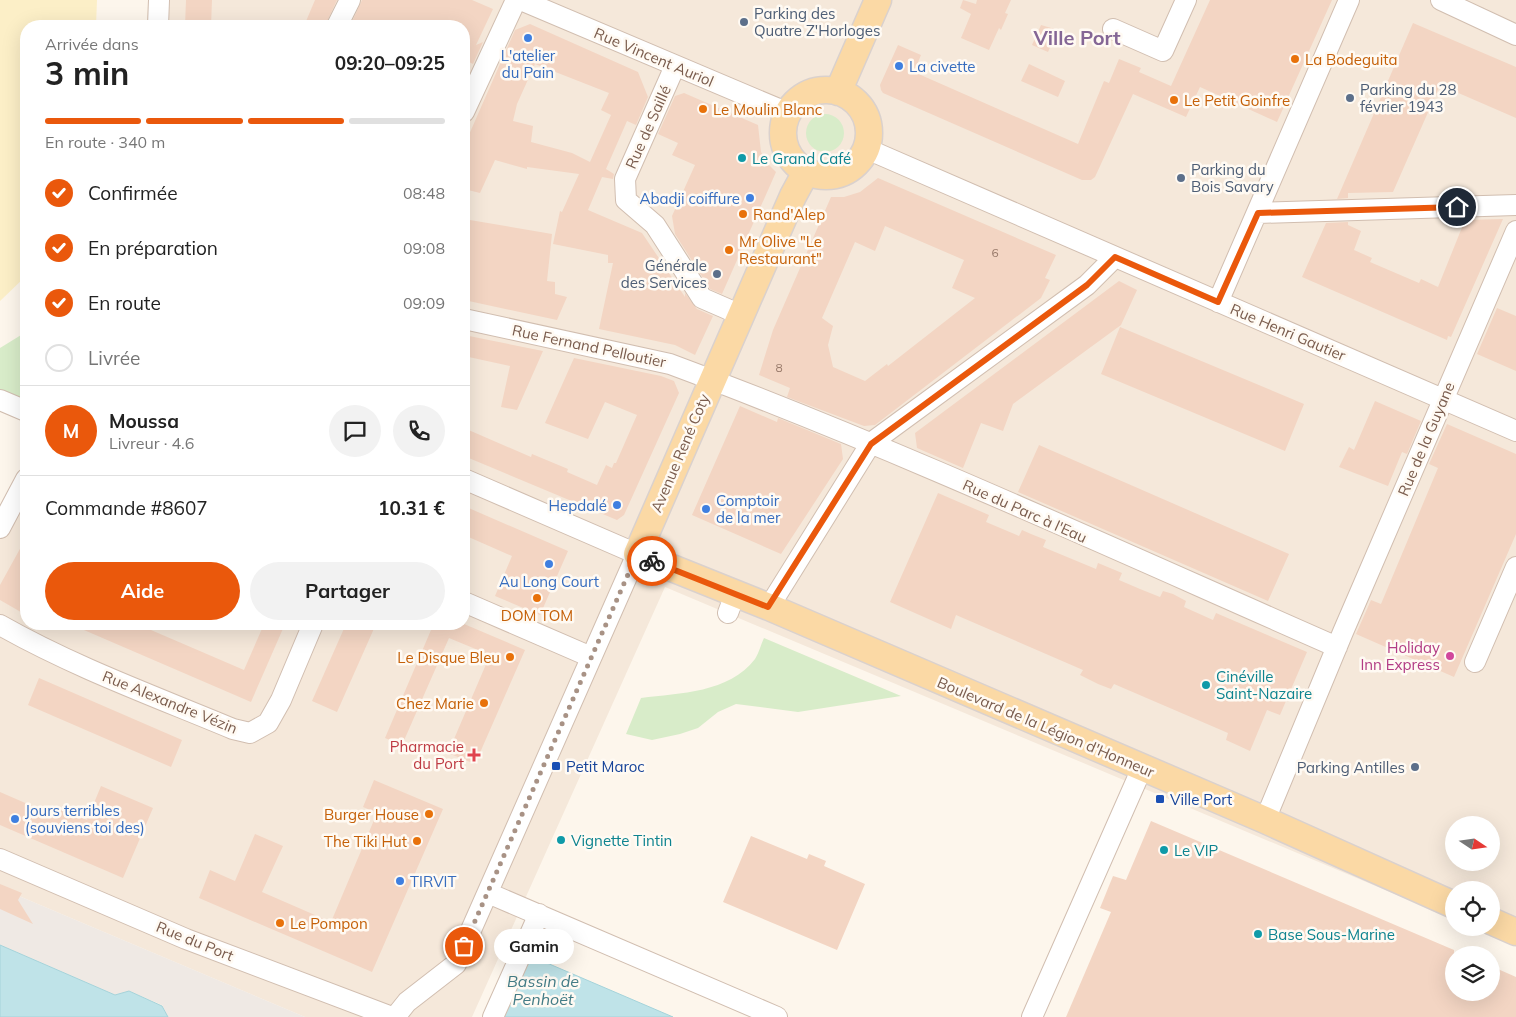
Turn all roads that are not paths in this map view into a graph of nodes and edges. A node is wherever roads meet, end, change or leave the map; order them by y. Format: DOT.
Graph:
graph roads {
  1 [pos="159,0"];
  2 [pos="350,0"];
  3 [pos="516,0"];
  4 [pos="521,0"];
  5 [pos="878,0"];
  6 [pos="1186,0"];
  7 [pos="1349,0"];
  8 [pos="1441,0"];
  9 [pos="158,20"];
  10 [pos="340,20"];
  11 [pos="1113,29"];
  12 [pos="1516,34"];
  13 [pos="675,66"];
  14 [pos="838,92"];
  15 [pos="470,99"];
  16 [pos="788,113"];
  17 [pos="866,149"];
  18 [pos="806,172"];
  19 [pos="1516,205"];
  20 [pos="1258,213"];
  21 [pos="1516,231"];
  22 [pos="1115,257"];
  23 [pos="1218,302"];
  24 [pos="741,315"];
  25 [pos="470,320"];
  26 [pos="712,379"];
  27 [pos="0,400"];
  28 [pos="1443,400"];
  29 [pos="20,408"];
  30 [pos="1516,431"];
  31 [pos="871,444"];
  32 [pos="470,482"];
  33 [pos="20,491"];
  34 [pos="0,528"];
  35 [pos="637,554"];
  36 [pos="1516,567"];
  37 [pos="470,605"];
  38 [pos="768,607"];
  39 [pos="0,625"];
  40 [pos="310,630"];
  41 [pos="1337,647"];
  42 [pos="591,657"];
  43 [pos="1475,662"];
  44 [pos="1142,768"];
  45 [pos="1265,820"];
  46 [pos="0,859"];
  47 [pos="488,892"];
  48 [pos="1445,901"];
  49 [pos="539,914"];
  50 [pos="1500,925"];
  51 [pos="1516,932"];
  52 [pos="394,1017"];
  53 [pos="493,1017"];
  54 [pos="777,1017"];
  55 [pos="1032,1017"];
  1 -- 9 [label="street"];
  2 -- 10 [label="street"];
  3 -- 15 [label="street"];
  4 -- 13 [label="street, Rue Vincent Auriol"];
  5 -- 14 [label="main road"];
  6 -- 11 [label="street"];
  7 -- 20 [label="street"];
  8 -- 12 [label="street"];
  13 -- 16 [label="street, Rue Vincent Auriol"];
  13 -- 24 [label="street, Rue de Saillé"];
  14 -- 16 [label="main road"];
  14 -- 17 [label="main road"];
  16 -- 18 [label="main road"];
  17 -- 18 [label="main road"];
  17 -- 22 [label="street, Rue Henri Gautier"];
  18 -- 24 [label="main road, Avenue René Coty"];
  19 -- 20 [label="street"];
  20 -- 23 [label="street"];
  21 -- 28 [label="street, Rue de la Guyane"];
  22 -- 23 [label="street, Rue Henri Gautier"];
  22 -- 31 [label="street"];
  23 -- 28 [label="street, Rue Henri Gautier"];
  24 -- 26 [label="main road, Avenue René Coty"];
  25 -- 26 [label="street, Rue Fernand Pelloutier"];
  26 -- 31 [label="street, Rue du Parc à l'Eau"];
  26 -- 35 [label="main road, Avenue René Coty"];
  27 -- 29 [label="street"];
  28 -- 30 [label="street, Rue Henri Gautier"];
  28 -- 41 [label="street, Rue de la Guyane"];
  31 -- 38 [label="street"];
  31 -- 41 [label="street, Rue du Parc à l'Eau"];
  32 -- 35 [label="street"];
  33 -- 34 [label="street"];
  35 -- 38 [label="main road, Boulevard de la Légion d'Honneur"];
  35 -- 42 [label="street, Avenue René Coty"];
  36 -- 43 [label="street"];
  37 -- 42 [label="street"];
  38 -- 44 [label="main road, Boulevard de la Légion d'Honneur"];
  39 -- 40 [label="street, Rue Alexandre Vézin"];
  41 -- 45 [label="street, Rue de la Guyane"];
  42 -- 47 [label="street, Avenue René Coty"];
  44 -- 45 [label="main road, Boulevard de la Légion d'Honneur"];
  44 -- 55 [label="street"];
  45 -- 48 [label="main road, Boulevard de la Légion d'Honneur"];
  46 -- 52 [label="street, Rue du Port"];
  47 -- 49 [label="street"];
  47 -- 52 [label="street, Avenue René Coty"];
  49 -- 53 [label="street"];
  49 -- 54 [label="street"];
  50 -- 51 [label="main road"];
}
